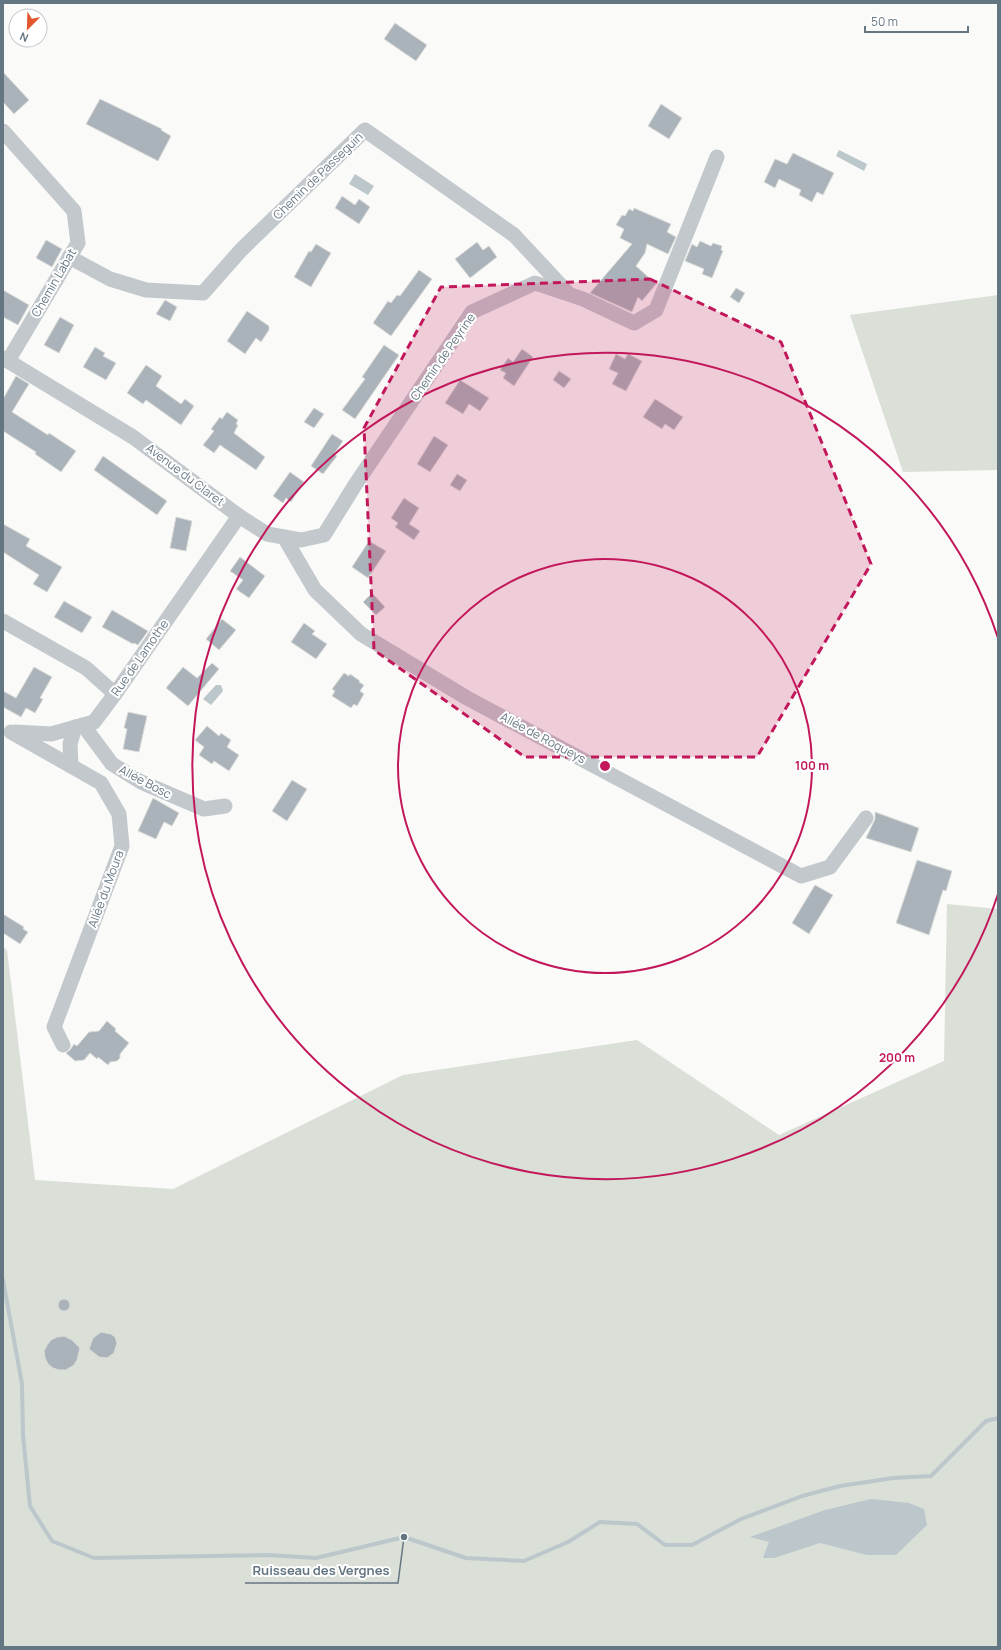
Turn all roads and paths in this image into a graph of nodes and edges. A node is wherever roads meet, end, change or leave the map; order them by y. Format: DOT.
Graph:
graph roads {
  1 [pos="3,131"];
  2 [pos="717,156"];
  3 [pos="69,257"];
  4 [pos="569,295"];
  5 [pos="6,359"];
  6 [pos="355,485"];
  7 [pos="239,516"];
  8 [pos="284,537"];
  9 [pos="3,621"];
  10 [pos="115,694"];
  11 [pos="79,726"];
  12 [pos="7,729"];
  13 [pos="71,766"];
  14 [pos="225,806"];
  15 [pos="866,818"];
  16 [pos="63,1045"];
  1 -- 3 [label="street, Chemin Labat"];
  2 -- 4 [label="street, Chemin de Peyrine"];
  3 -- 4 [label="street, Chemin de Passeguin"];
  3 -- 5 [label="street, Chemin Labat"];
  4 -- 6 [label="street, Chemin de Peyrine"];
  5 -- 7 [label="street, Avenue du Claret"];
  6 -- 8 [label="street, Avenue du Claret"];
  7 -- 8 [label="street, Avenue du Claret"];
  7 -- 10 [label="street, Rue de Lamothe"];
  8 -- 15 [label="street, Allée de Roqueys"];
  9 -- 10 [label="street"];
  10 -- 11 [label="street, Rue de Lamothe"];
  11 -- 12 [label="street, Rue de Lamothe"];
  11 -- 13 [label="street"];
  11 -- 14 [label="street, Allée Bosc"];
  12 -- 13 [label="street, Allée du Moura"];
  13 -- 16 [label="street, Allée du Moura"];
}
